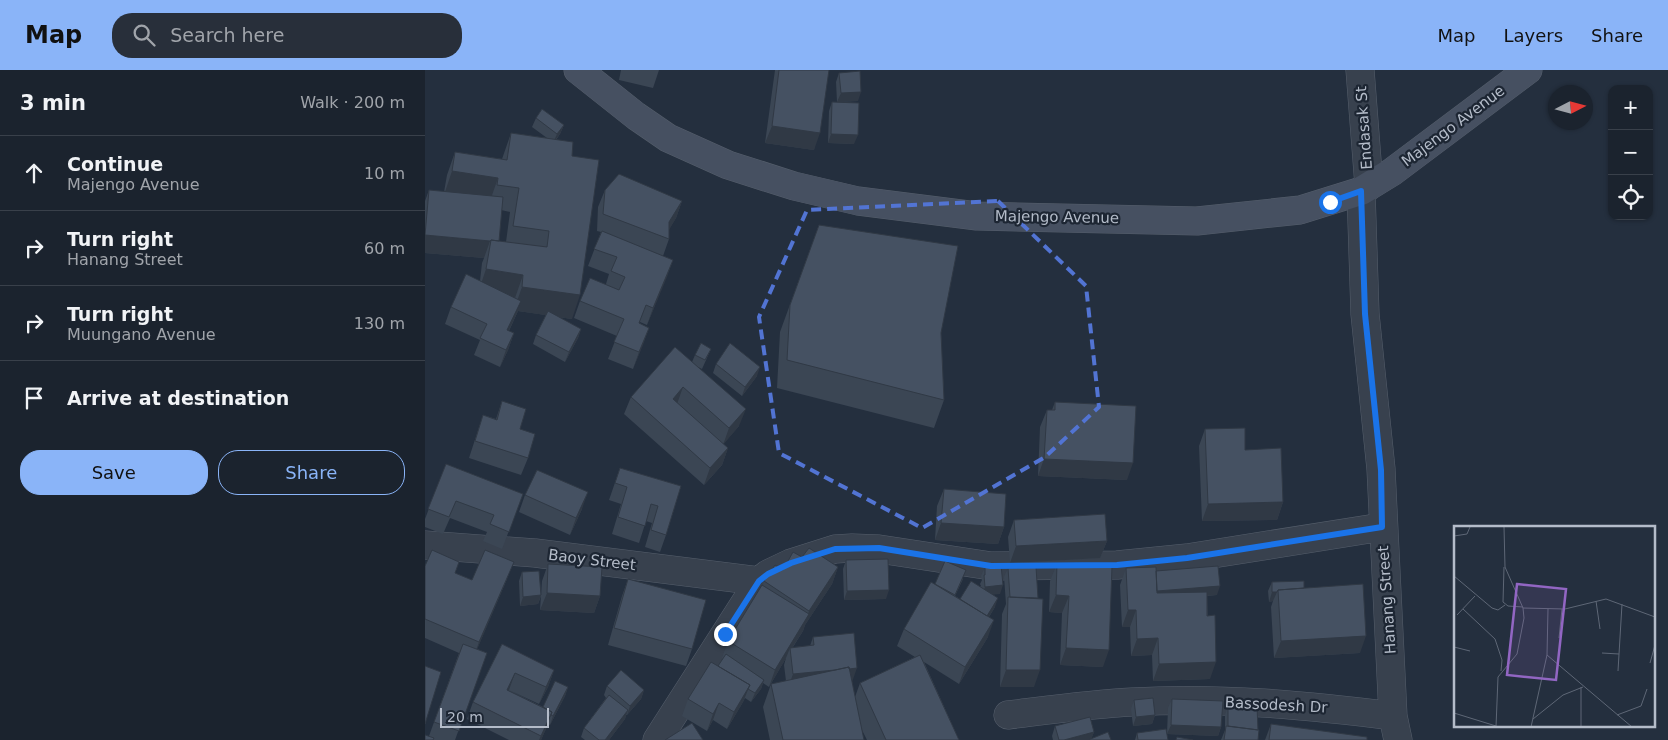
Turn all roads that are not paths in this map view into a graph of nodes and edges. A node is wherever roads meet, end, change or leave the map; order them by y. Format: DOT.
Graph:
graph roads {
  1 [pos="578,70"];
  2 [pos="1360,70"];
  3 [pos="1528,70"];
  4 [pos="1365,188"];
  5 [pos="1382,527"];
  6 [pos="425,545"];
  7 [pos="759,581"];
  8 [pos="1008,714"];
  9 [pos="1395,728"];
  10 [pos="657,740"];
  1 -- 4 [label="street, Majengo Avenue"];
  2 -- 4 [label="street, Endasak St"];
  3 -- 4 [label="street, Majengo Avenue"];
  4 -- 5 [label="street, Hanang Street"];
  5 -- 7 [label="street"];
  5 -- 9 [label="street, Hanang Street"];
  6 -- 7 [label="street, Baoy Street"];
  7 -- 10 [label="street"];
  8 -- 9 [label="street, Bassodesh Dr"];
}
